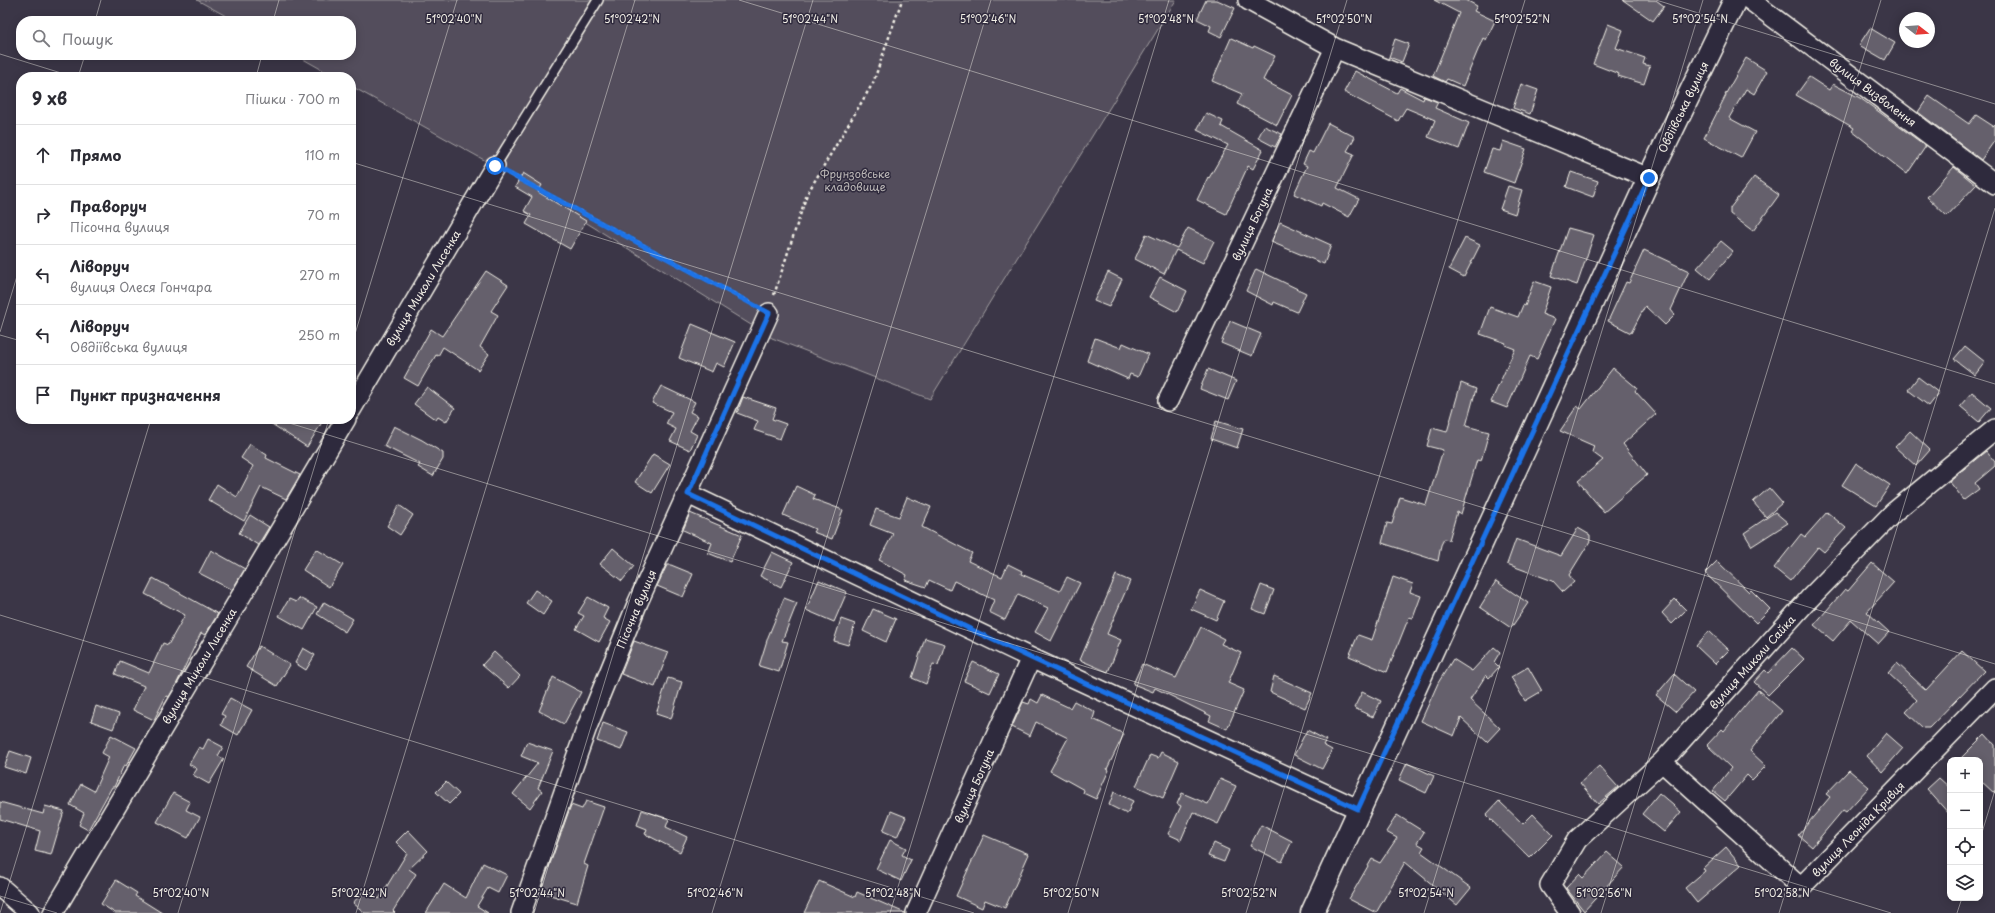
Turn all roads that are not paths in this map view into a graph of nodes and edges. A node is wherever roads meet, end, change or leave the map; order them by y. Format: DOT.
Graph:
graph roads {
  1 [pos="598,0"];
  2 [pos="1248,0"];
  3 [pos="1735,0"];
  4 [pos="1750,0"];
  5 [pos="1335,48"];
  6 [pos="495,166"];
  7 [pos="1649,178"];
  8 [pos="1995,184"];
  9 [pos="769,313"];
  10 [pos="1168,401"];
  11 [pos="356,402"];
  12 [pos="343,424"];
  13 [pos="1995,429"];
  14 [pos="688,494"];
  15 [pos="1031,658"];
  16 [pos="1995,688"];
  17 [pos="1662,762"];
  18 [pos="1358,809"];
  19 [pos="0,887"];
  20 [pos="30,913"];
  21 [pos="53,913"];
  22 [pos="521,913"];
  23 [pos="916,913"];
  24 [pos="1312,913"];
  25 [pos="1570,913"];
  1 -- 6 [label="lane"];
  2 -- 5 [label="street"];
  3 -- 7 [label="main road, Овдіївська вулиця"];
  4 -- 8 [label="street, вулиця Визволення"];
  5 -- 7 [label="street"];
  5 -- 10 [label="street, вулиця Богуна"];
  6 -- 11 [label="street, вулиця Миколи Лисенка"];
  7 -- 18 [label="main road, Овдіївська вулиця"];
  9 -- 14 [label="street, Пісочна вулиця"];
  12 -- 21 [label="street, вулиця Миколи Лисенка"];
  13 -- 17 [label="street, вулиця Миколи Сайка"];
  14 -- 15 [label="street"];
  14 -- 22 [label="street, Пісочна вулиця"];
  15 -- 18 [label="street"];
  15 -- 23 [label="street, вулиця Богуна"];
  16 -- 17 [label="street, вулиця Леоніда Кривця"];
  17 -- 25 [label="street, вулиця Миколи Сайка"];
  18 -- 24 [label="main road, Овдіївська вулиця"];
  19 -- 20 [label="street"];
}
